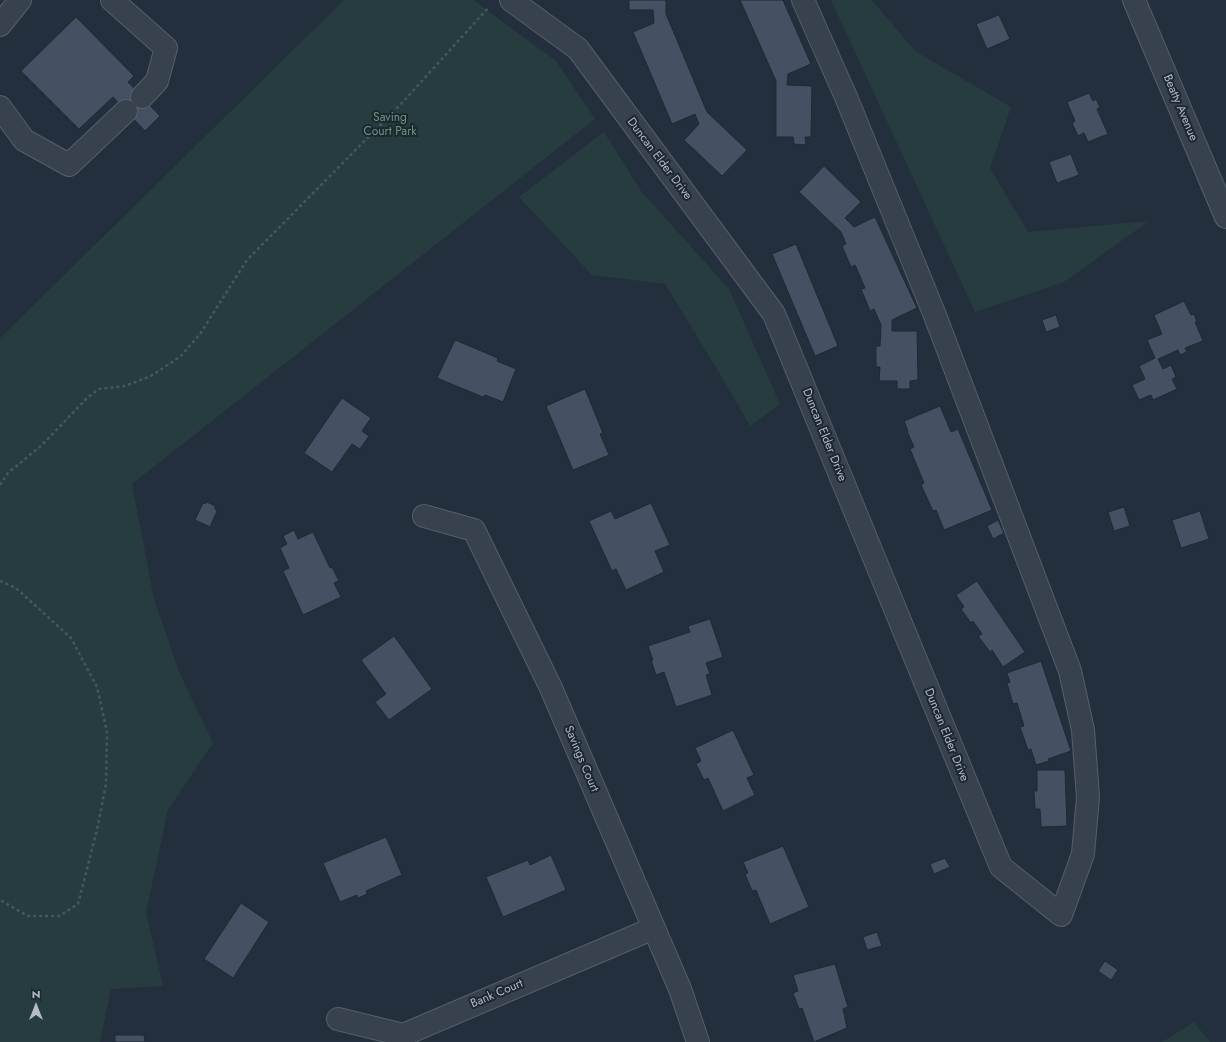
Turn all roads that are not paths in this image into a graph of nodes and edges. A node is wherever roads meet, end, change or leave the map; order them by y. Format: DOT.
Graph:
graph roads {
  1 [pos="20,0"];
  2 [pos="112,0"];
  3 [pos="511,0"];
  4 [pos="803,0"];
  5 [pos="1134,0"];
  6 [pos="0,25"];
  7 [pos="142,97"];
  8 [pos="0,107"];
  9 [pos="126,111"];
  10 [pos="1226,217"];
  11 [pos="424,516"];
  12 [pos="654,928"];
  13 [pos="338,1019"];
  14 [pos="698,1042"];
  1 -- 6 [label="street"];
  2 -- 7 [label="street"];
  3 -- 4 [label="street, Duncan Elder Drive"];
  5 -- 10 [label="street, Beatty Avenue"];
  8 -- 9 [label="street"];
  11 -- 12 [label="street, Savings Court"];
  12 -- 13 [label="street, Bank Court"];
  12 -- 14 [label="street, Savings Court"];
}
